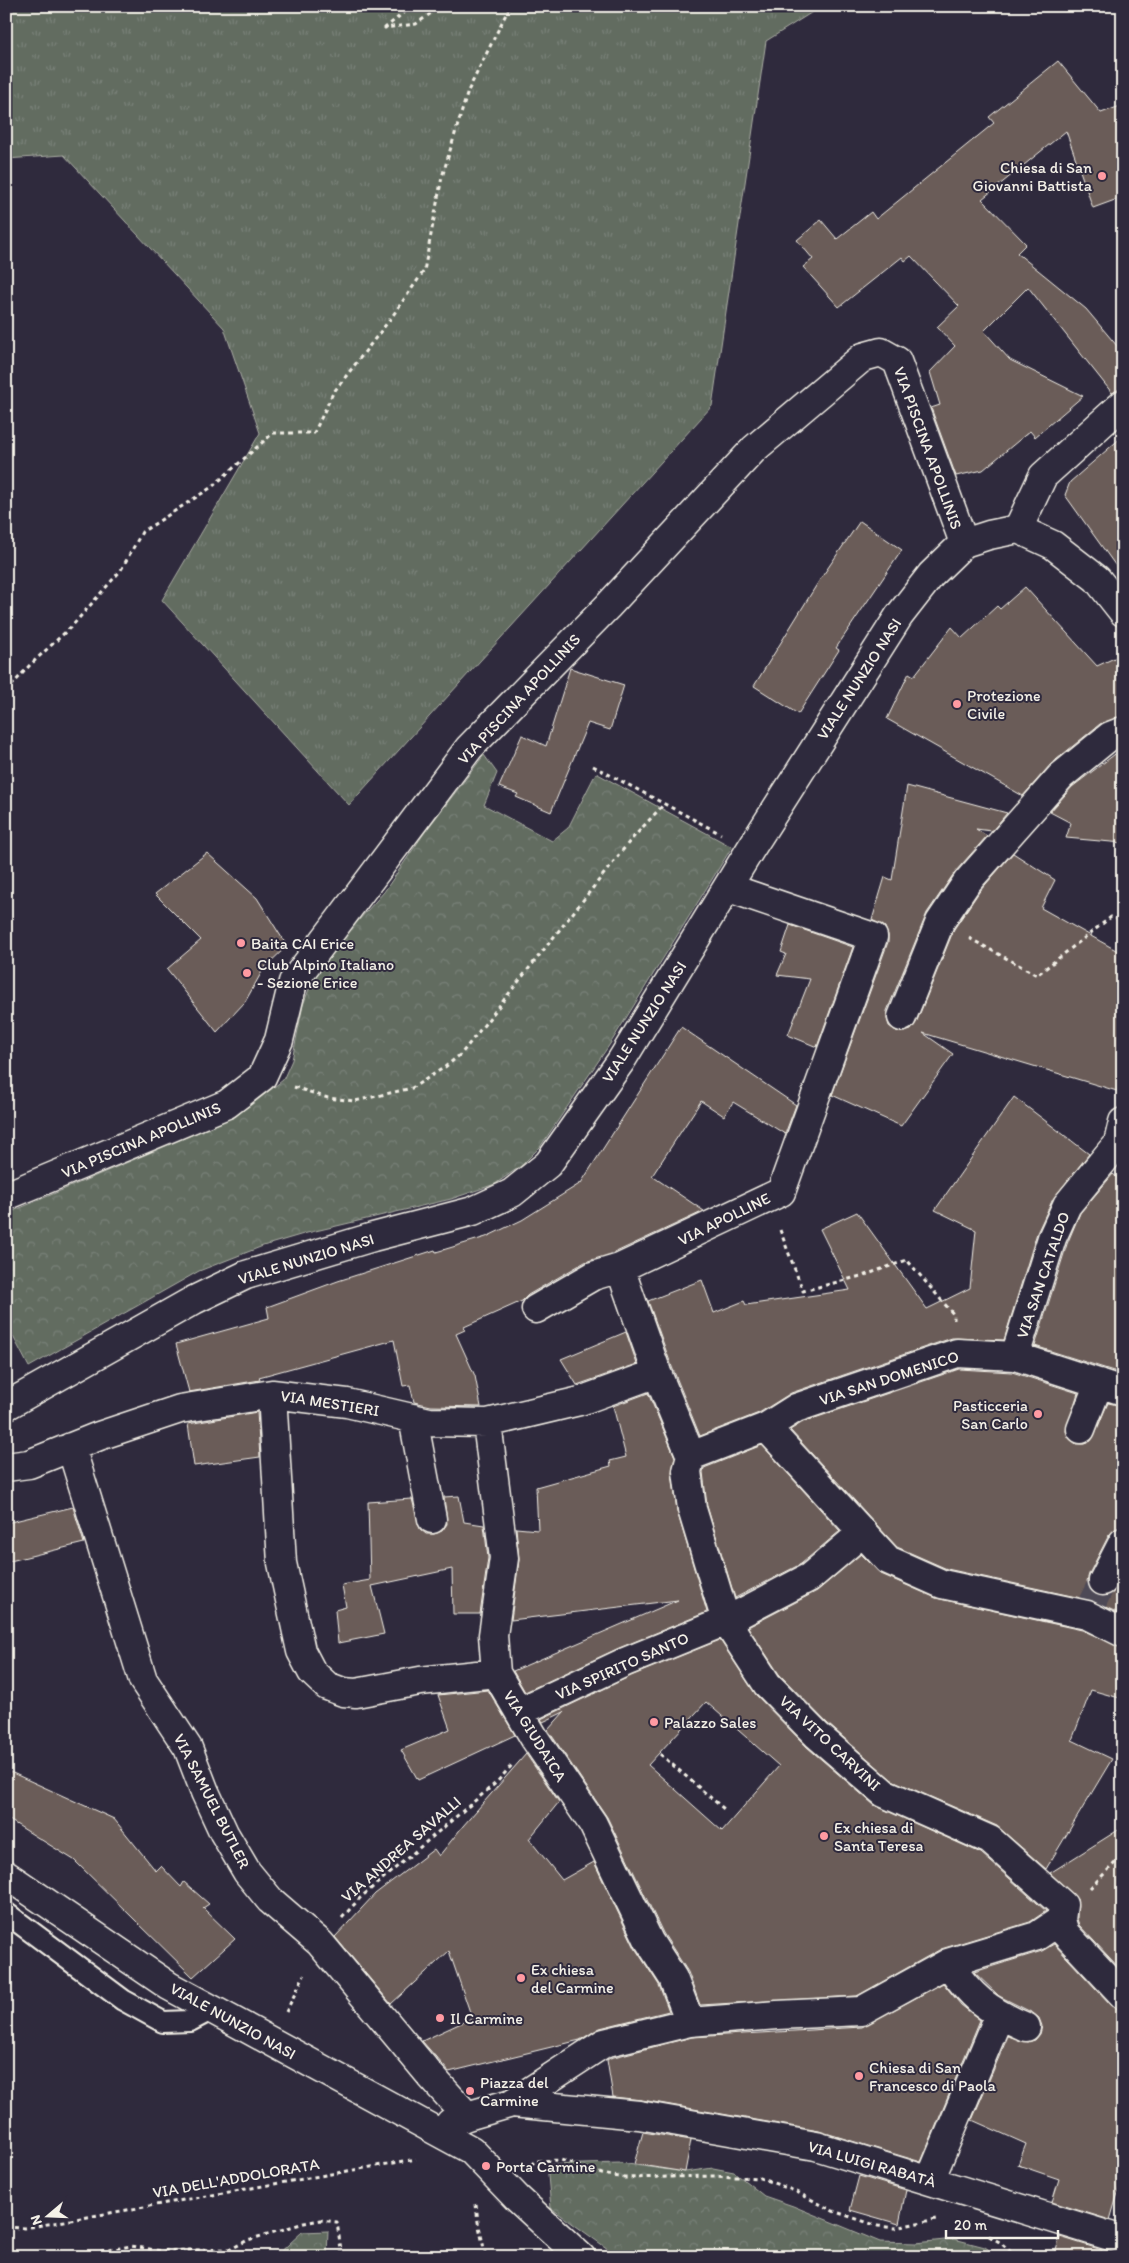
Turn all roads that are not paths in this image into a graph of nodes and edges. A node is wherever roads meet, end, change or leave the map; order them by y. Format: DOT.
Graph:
graph roads {
  1 [pos="1123,404"];
  2 [pos="1018,529"];
  3 [pos="964,543"];
  4 [pos="1123,612"];
  5 [pos="1123,731"];
  6 [pos="729,888"];
  7 [pos="902,1017"];
  8 [pos="1121,1137"];
  9 [pos="6,1196"];
  10 [pos="620,1268"];
  11 [pos="536,1309"];
  12 [pos="1015,1356"];
  13 [pos="657,1374"];
  14 [pos="1111,1387"];
  15 [pos="272,1394"];
  16 [pos="6,1406"];
  17 [pos="414,1418"];
  18 [pos="487,1423"];
  19 [pos="766,1427"];
  20 [pos="1081,1429"];
  21 [pos="71,1447"];
  22 [pos="691,1456"];
  23 [pos="6,1467"];
  24 [pos="432,1519"];
  25 [pos="863,1532"];
  26 [pos="1123,1542"];
  27 [pos="1103,1581"];
  28 [pos="726,1621"];
  29 [pos="1123,1633"];
  30 [pos="496,1673"];
  31 [pos="519,1712"];
  32 [pos="6,1875"];
  33 [pos="6,1913"];
  34 [pos="1062,1913"];
  35 [pos="948,1963"];
  36 [pos="1123,1995"];
  37 [pos="212,2010"];
  38 [pos="999,2016"];
  39 [pos="690,2022"];
  40 [pos="1026,2027"];
  41 [pos="512,2103"];
  42 [pos="467,2116"];
  43 [pos="433,2130"];
  44 [pos="930,2180"];
  45 [pos="1123,2240"];
  46 [pos="580,2257"];
  1 -- 2 [label="street"];
  2 -- 3 [label="street, VIALE NUNZIO NASI"];
  2 -- 4 [label="street"];
  3 -- 6 [label="street, VIALE NUNZIO NASI"];
  3 -- 9 [label="street, VIA PISCINA APOLLINIS"];
  5 -- 7 [label="street"];
  6 -- 10 [label="street, VIA APOLLINE"];
  6 -- 16 [label="street, VIALE NUNZIO NASI"];
  8 -- 12 [label="street, VIA SAN CATALDO"];
  10 -- 11 [label="street, VIA APOLLINE"];
  10 -- 13 [label="street"];
  12 -- 14 [label="street, VIA SAN DOMENICO"];
  12 -- 19 [label="street, VIA SAN DOMENICO"];
  13 -- 18 [label="street, VIA MESTIERI"];
  13 -- 22 [label="street"];
  14 -- 20 [label="street"];
  15 -- 17 [label="street, VIA MESTIERI"];
  15 -- 21 [label="street, VIA MESTIERI"];
  15 -- 30 [label="street"];
  17 -- 18 [label="street, VIA MESTIERI"];
  17 -- 24 [label="street"];
  18 -- 30 [label="street, VIA GIUDAICA"];
  19 -- 22 [label="street, VIA SAN DOMENICO"];
  19 -- 25 [label="street"];
  21 -- 23 [label="street, VIA MESTIERI"];
  21 -- 42 [label="street, VIA SAMUEL BUTLER"];
  22 -- 28 [label="street"];
  25 -- 28 [label="street, VIA SPIRITO SANTO"];
  25 -- 29 [label="street"];
  26 -- 27 [label="street"];
  28 -- 31 [label="street, VIA SPIRITO SANTO"];
  28 -- 34 [label="street, VIA VITO CARVINI"];
  30 -- 31 [label="street, VIA GIUDAICA"];
  31 -- 39 [label="street, VIA GIUDAICA"];
  32 -- 37 [label="street, VIALE NUNZIO NASI"];
  33 -- 37 [label="lane"];
  34 -- 35 [label="street"];
  34 -- 36 [label="street, VIA VITO CARVINI"];
  35 -- 38 [label="street"];
  35 -- 39 [label="street"];
  37 -- 43 [label="street, VIALE NUNZIO NASI"];
  38 -- 40 [label="street"];
  38 -- 44 [label="street"];
  39 -- 41 [label="street"];
  41 -- 42 [label="street"];
  41 -- 44 [label="street, VIA LUIGI RABATÀ"];
  42 -- 43 [label="street"];
  43 -- 46 [label="street, VIALE NUNZIO NASI"];
  44 -- 45 [label="street, VIA LUIGI RABATÀ"];
}
